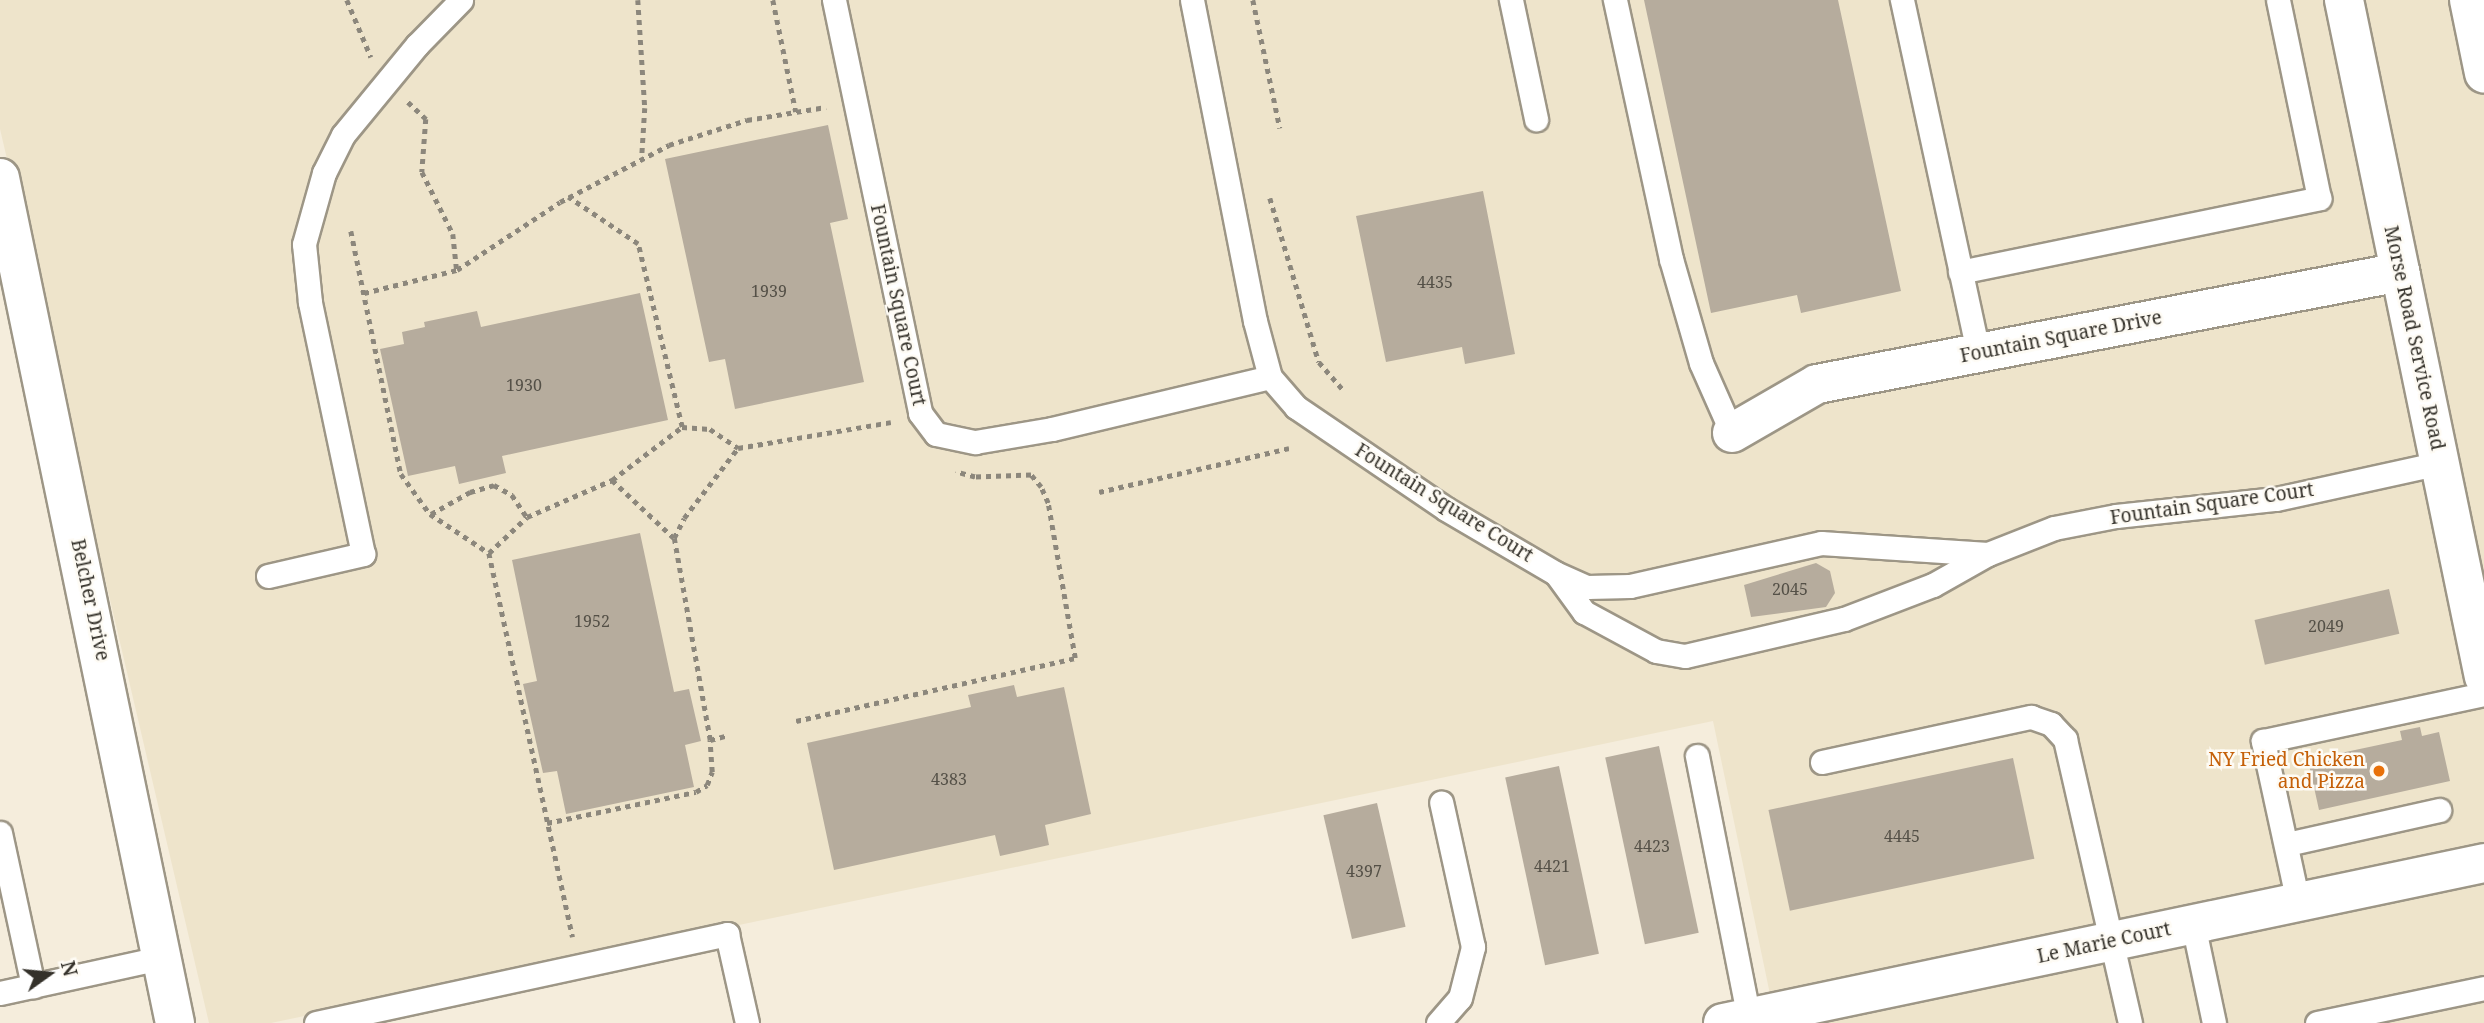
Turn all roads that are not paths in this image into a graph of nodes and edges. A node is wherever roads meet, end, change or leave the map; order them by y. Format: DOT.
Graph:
graph roads {
  1 [pos="461,0"];
  2 [pos="834,0"];
  3 [pos="1192,0"];
  4 [pos="1511,0"];
  5 [pos="1615,0"];
  6 [pos="1902,0"];
  7 [pos="2278,0"];
  8 [pos="2344,0"];
  9 [pos="2469,0"];
  10 [pos="2484,73"];
  11 [pos="1536,119"];
  12 [pos="0,178"];
  13 [pos="1961,272"];
  14 [pos="2400,272"];
  15 [pos="1978,353"];
  16 [pos="1270,377"];
  17 [pos="1732,433"];
  18 [pos="2440,463"];
  19 [pos="1987,554"];
  20 [pos="1555,573"];
  21 [pos="268,576"];
  22 [pos="2484,677"];
  23 [pos="2484,694"];
  24 [pos="1697,756"];
  25 [pos="1822,762"];
  26 [pos="1441,802"];
  27 [pos="2439,810"];
  28 [pos="0,833"];
  29 [pos="2287,844"];
  30 [pos="2484,863"];
  31 [pos="2298,902"];
  32 [pos="2193,924"];
  33 [pos="2113,941"];
  34 [pos="160,958"];
  35 [pos="33,986"];
  36 [pos="2484,988"];
  37 [pos="0,993"];
  38 [pos="1735,1021"];
  39 [pos="175,1023"];
  40 [pos="316,1023"];
  41 [pos="747,1023"];
  42 [pos="1438,1023"];
  43 [pos="2130,1023"];
  44 [pos="2214,1023"];
  45 [pos="2318,1023"];
  1 -- 21 [label="lane"];
  2 -- 16 [label="lane, Fountain Square Court"];
  3 -- 16 [label="lane"];
  4 -- 11 [label="lane"];
  5 -- 17 [label="lane"];
  6 -- 13 [label="lane"];
  7 -- 13 [label="lane"];
  8 -- 14 [label="street, Morse Road Service Road"];
  9 -- 10 [label="street"];
  12 -- 34 [label="street, Belcher Drive"];
  13 -- 15 [label="lane"];
  14 -- 15 [label="street, Fountain Square Drive"];
  14 -- 18 [label="street, Morse Road Service Road"];
  15 -- 17 [label="street, Fountain Square Drive"];
  16 -- 20 [label="lane, Fountain Square Court"];
  18 -- 19 [label="lane, Fountain Square Court"];
  18 -- 22 [label="street, Morse Road Service Road"];
  19 -- 20 [label="lane, Fountain Square Court"];
  19 -- 20 [label="lane, Fountain Square Court"];
  23 -- 29 [label="lane"];
  24 -- 38 [label="lane"];
  25 -- 33 [label="lane"];
  26 -- 42 [label="lane"];
  27 -- 29 [label="lane"];
  28 -- 35 [label="lane"];
  29 -- 31 [label="lane"];
  30 -- 31 [label="street, Le Marie Court"];
  31 -- 32 [label="street, Le Marie Court"];
  32 -- 33 [label="street, Le Marie Court"];
  32 -- 44 [label="lane"];
  33 -- 38 [label="street, Le Marie Court"];
  33 -- 43 [label="lane"];
  34 -- 35 [label="lane"];
  34 -- 39 [label="street, Belcher Drive"];
  35 -- 37 [label="lane"];
  36 -- 45 [label="lane"];
  40 -- 41 [label="lane"];
}
